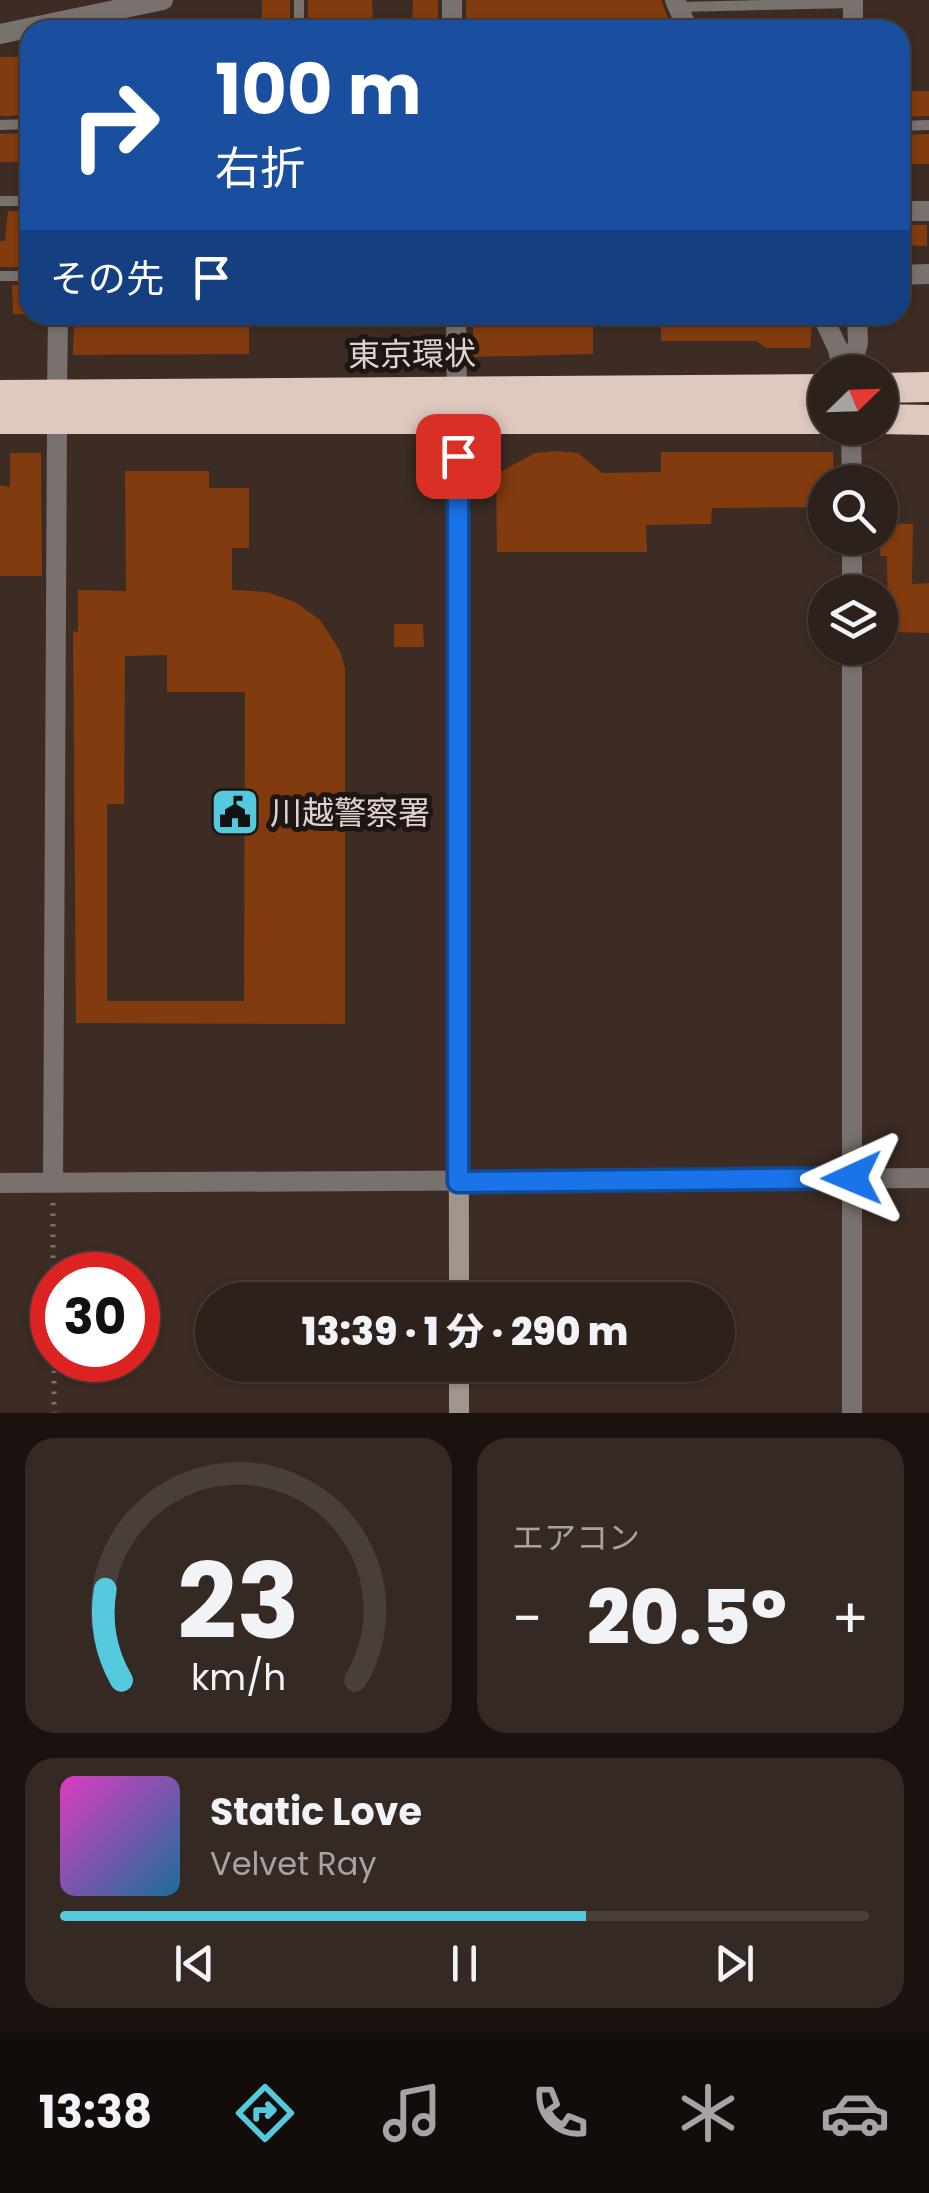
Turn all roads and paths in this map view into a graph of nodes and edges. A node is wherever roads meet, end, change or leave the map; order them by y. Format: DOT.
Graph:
graph roads {
  1 [pos="163,0"];
  2 [pos="853,1"];
  3 [pos="677,4"];
  4 [pos="82,20"];
  5 [pos="58,325"];
  6 [pos="456,325"];
  7 [pos="827,325"];
  8 [pos="857,325"];
  9 [pos="840,355"];
  10 [pos="853,355"];
  11 [pos="929,387"];
  12 [pos="898,388"];
  13 [pos="808,390"];
  14 [pos="0,395"];
  15 [pos="457,403"];
  16 [pos="57,407"];
  17 [pos="808,418"];
  18 [pos="0,419"];
  19 [pos="898,419"];
  20 [pos="929,420"];
  21 [pos="852,665"];
  22 [pos="852,1178"];
  23 [pos="929,1178"];
  24 [pos="0,1182"];
  25 [pos="458,1182"];
  26 [pos="54,1183"];
  27 [pos="54,1252"];
  28 [pos="458,1282"];
  29 [pos="54,1382"];
  30 [pos="459,1382"];
  31 [pos="54,1413"];
  32 [pos="459,1413"];
  33 [pos="852,1413"];
  1 -- 4 [label="street"];
  2 -- 3 [label="lane"];
  5 -- 16 [label="street"];
  6 -- 15 [label="street"];
  7 -- 9 [label="street"];
  8 -- 10 [label="street"];
  11 -- 12 [label="highway"];
  13 -- 15 [label="highway, 東京環状"];
  14 -- 16 [label="highway, 東京環状"];
  15 -- 16 [label="highway, 東京環状"];
  15 -- 17 [label="highway, 東京環状"];
  15 -- 25 [label="street"];
  16 -- 18 [label="highway, 東京環状"];
  16 -- 26 [label="street"];
  19 -- 20 [label="highway"];
  21 -- 22 [label="street"];
  22 -- 23 [label="street"];
  22 -- 25 [label="street"];
  22 -- 33 [label="street"];
  24 -- 26 [label="street"];
  25 -- 26 [label="street"];
  25 -- 28 [label="street"];
  26 -- 27 [label="path"];
  29 -- 31 [label="path"];
  30 -- 32 [label="street"];
}
